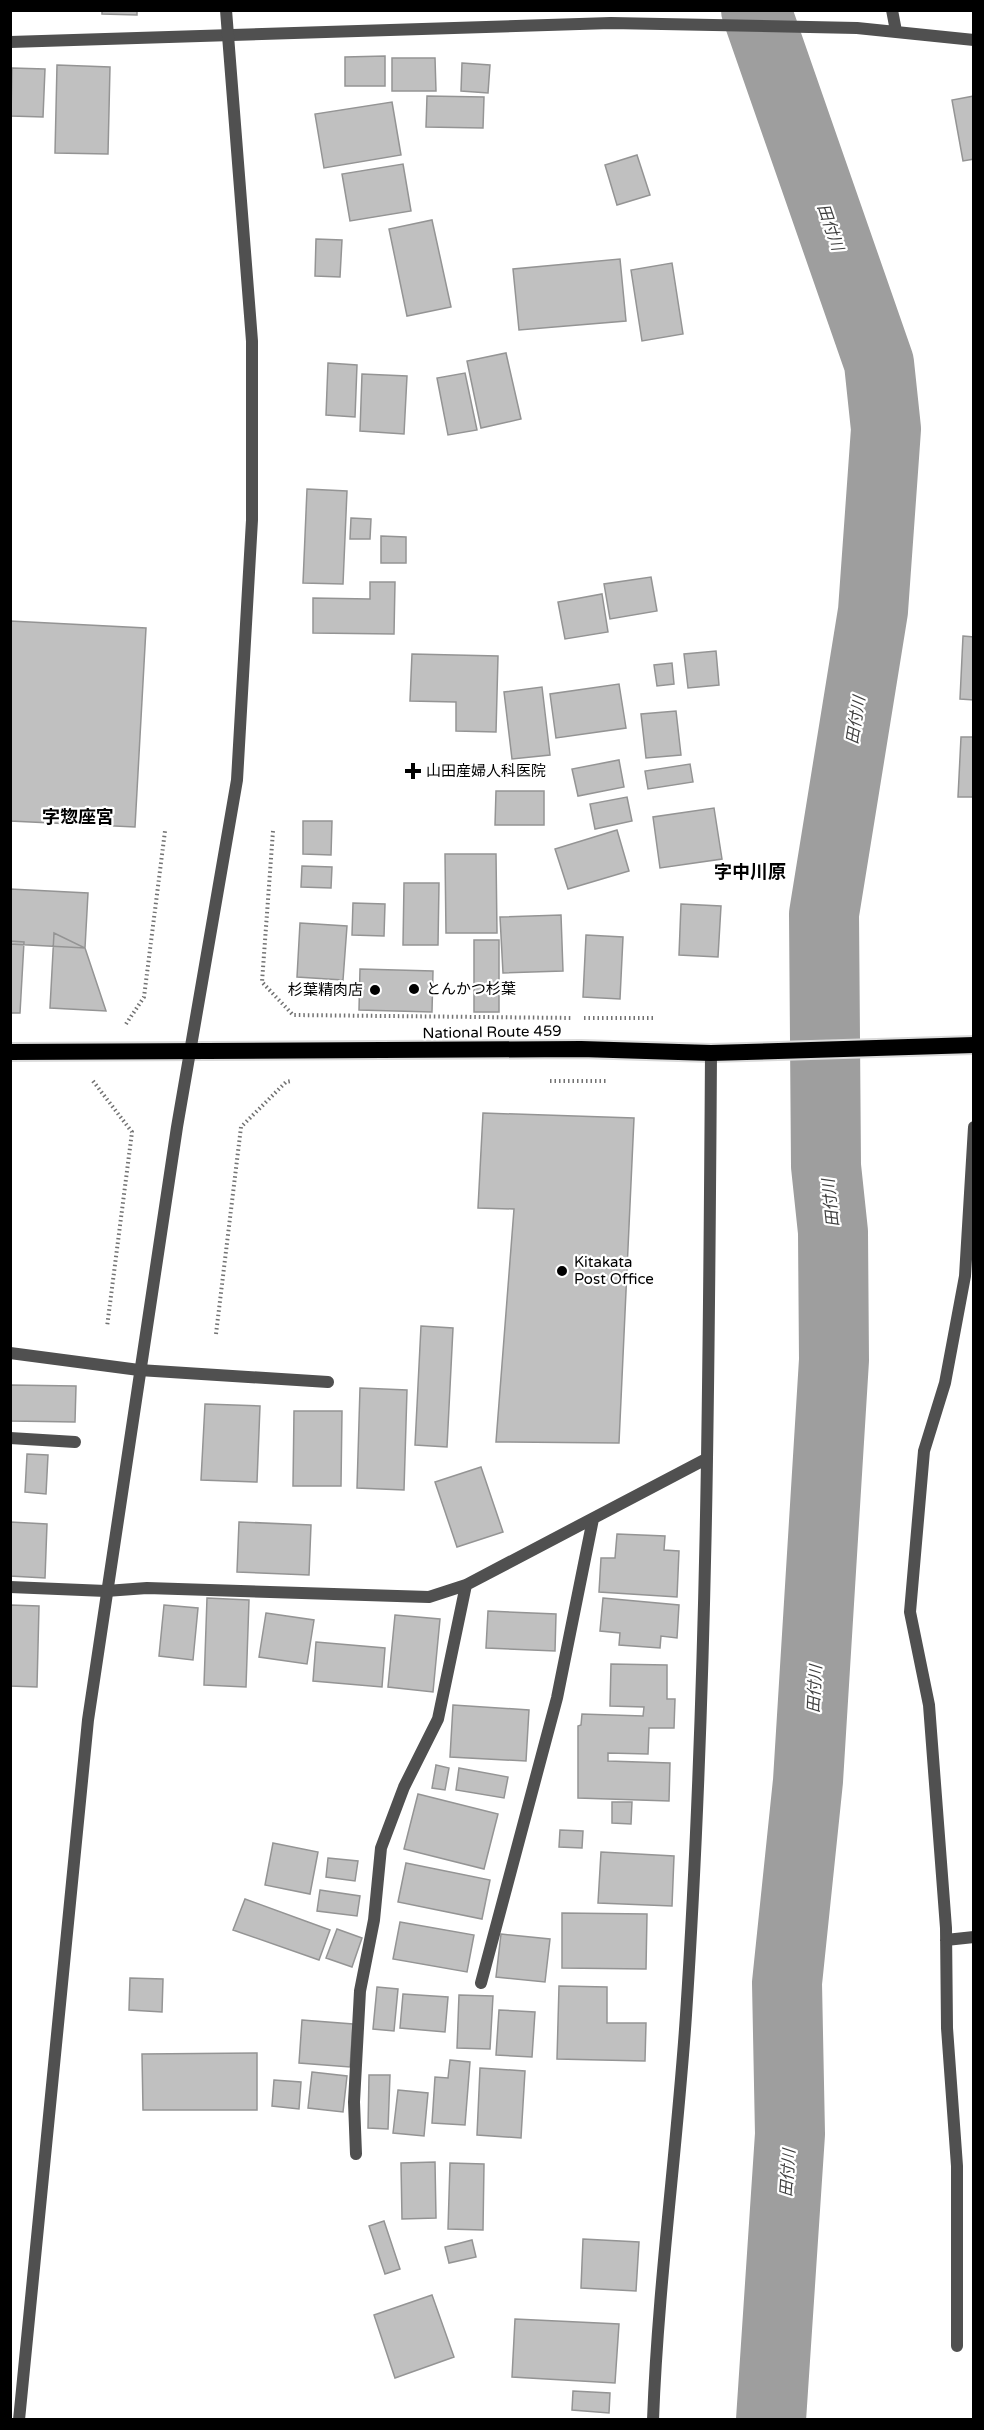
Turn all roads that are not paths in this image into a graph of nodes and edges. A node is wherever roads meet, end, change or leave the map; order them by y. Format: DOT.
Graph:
graph roads {
  1 [pos="226,10"];
  2 [pos="892,10"];
  3 [pos="609,16"];
  4 [pos="896,31"];
  5 [pos="228,36"];
  6 [pos="974,40"];
  7 [pos="10,42"];
  8 [pos="965,1045"];
  9 [pos="10,1052"];
  10 [pos="191,1053"];
  11 [pos="711,1053"];
  12 [pos="974,1127"];
  13 [pos="10,1353"];
  14 [pos="139,1370"];
  15 [pos="328,1382"];
  16 [pos="10,1438"];
  17 [pos="75,1442"];
  18 [pos="706,1459"];
  19 [pos="593,1519"];
  20 [pos="466,1585"];
  21 [pos="10,1587"];
  22 [pos="106,1591"];
  23 [pos="974,1936"];
  24 [pos="946,1940"];
  25 [pos="481,1983"];
  26 [pos="356,2154"];
  27 [pos="957,2346"];
  28 [pos="19,2420"];
  29 [pos="653,2420"];
  1 -- 5 [label="street"];
  2 -- 4 [label="street"];
  3 -- 4 [label="street"];
  3 -- 5 [label="street"];
  4 -- 6 [label="street"];
  5 -- 7 [label="street"];
  5 -- 10 [label="street"];
  8 -- 11 [label="highway, National Route 459"];
  9 -- 10 [label="highway, National Route 459"];
  10 -- 11 [label="highway, National Route 459"];
  10 -- 14 [label="street"];
  11 -- 18 [label="street"];
  12 -- 24 [label="street"];
  13 -- 14 [label="street"];
  14 -- 15 [label="street"];
  14 -- 22 [label="street"];
  16 -- 17 [label="street"];
  18 -- 19 [label="street"];
  18 -- 29 [label="street"];
  19 -- 20 [label="street"];
  19 -- 25 [label="street"];
  20 -- 22 [label="street"];
  20 -- 26 [label="street"];
  21 -- 22 [label="street"];
  22 -- 28 [label="street"];
  23 -- 24 [label="street"];
  24 -- 27 [label="street"];
}
